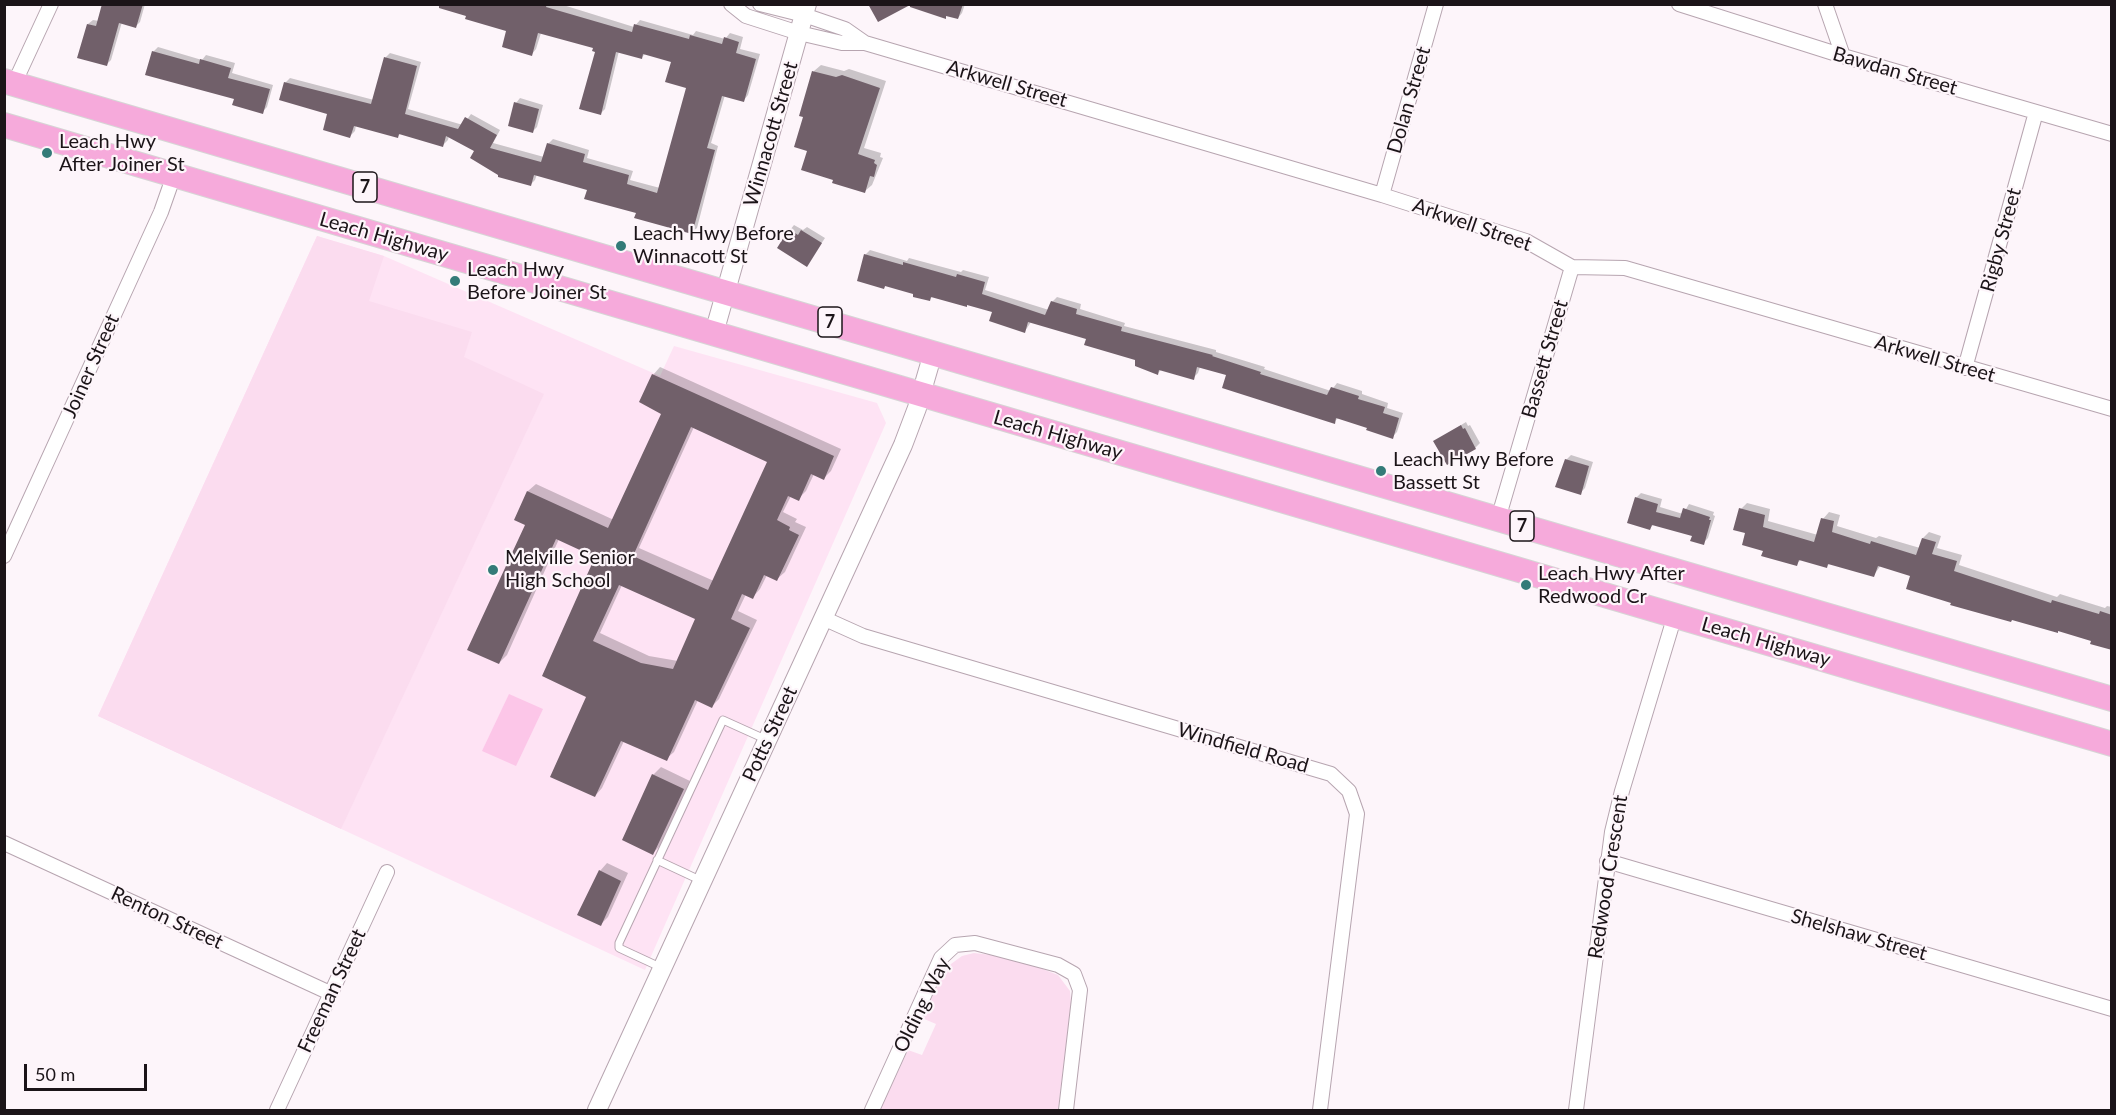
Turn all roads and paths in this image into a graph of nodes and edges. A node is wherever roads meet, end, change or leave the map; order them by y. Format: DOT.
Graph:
graph roads {
  1 [pos="51,4"];
  2 [pos="731,4"];
  3 [pos="760,4"];
  4 [pos="1436,4"];
  5 [pos="1679,4"];
  6 [pos="1825,4"];
  7 [pos="803,17"];
  8 [pos="1843,56"];
  9 [pos="10,83"];
  10 [pos="2036,112"];
  11 [pos="4,125"];
  12 [pos="2112,134"];
  13 [pos="174,175"];
  14 [pos="1382,195"];
  15 [pos="1572,267"];
  16 [pos="726,292"];
  17 [pos="714,333"];
  18 [pos="933,353"];
  19 [pos="1965,368"];
  20 [pos="921,395"];
  21 [pos="2112,409"];
  22 [pos="1498,519"];
  23 [pos="4,556"];
  24 [pos="1675,615"];
  25 [pos="823,618"];
  26 [pos="2112,699"];
  27 [pos="767,740"];
  28 [pos="2112,744"];
  29 [pos="4,843"];
  30 [pos="657,860"];
  31 [pos="1607,861"];
  32 [pos="387,872"];
  33 [pos="702,881"];
  34 [pos="662,968"];
  35 [pos="330,993"];
  36 [pos="2112,1009"];
  37 [pos="277,1110"];
  38 [pos="597,1110"];
  39 [pos="872,1110"];
  40 [pos="1066,1110"];
  41 [pos="1320,1110"];
  42 [pos="1576,1110"];
  1 -- 9 [label="street"];
  2 -- 7 [label="street, Arkwell Street"];
  3 -- 7 [label="street, Arkwell Street"];
  4 -- 14 [label="street, Dolan Street"];
  5 -- 8 [label="street, Bawdan Street"];
  6 -- 8 [label="street"];
  7 -- 14 [label="street, Arkwell Street"];
  7 -- 16 [label="street, Winnacott Street"];
  8 -- 10 [label="street, Bawdan Street"];
  9 -- 16 [label="highway, 7"];
  10 -- 12 [label="street, Bawdan Street"];
  10 -- 19 [label="street, Rigby Street"];
  11 -- 13 [label="highway, Leach Highway / 7"];
  13 -- 17 [label="highway, Leach Highway / 7"];
  13 -- 23 [label="street, Joiner Street"];
  14 -- 15 [label="street, Arkwell Street"];
  15 -- 19 [label="street, Arkwell Street"];
  15 -- 22 [label="street, Bassett Street"];
  16 -- 17 [label="street, Winnacott Street"];
  16 -- 18 [label="highway, 7"];
  17 -- 20 [label="highway, Leach Highway / 7"];
  18 -- 20 [label="street, Potts Street"];
  18 -- 22 [label="highway, 7"];
  19 -- 21 [label="street, Arkwell Street"];
  20 -- 24 [label="highway, Leach Highway / 7"];
  20 -- 25 [label="street, Potts Street"];
  22 -- 26 [label="highway, 7"];
  24 -- 28 [label="highway, Leach Highway / 7"];
  24 -- 31 [label="street, Redwood Crescent"];
  25 -- 27 [label="street, Potts Street"];
  25 -- 41 [label="street, Windfield Road"];
  27 -- 30 [label="lane"];
  27 -- 33 [label="street, Potts Street"];
  29 -- 35 [label="street, Renton Street"];
  30 -- 33 [label="lane"];
  30 -- 34 [label="lane"];
  31 -- 36 [label="street, Shelshaw Street"];
  31 -- 42 [label="street, Redwood Crescent"];
  32 -- 35 [label="street, Freeman Street"];
  33 -- 34 [label="street, Potts Street"];
  34 -- 38 [label="street, Potts Street"];
  35 -- 37 [label="street, Freeman Street"];
  39 -- 40 [label="street, Olding Way"];
}
